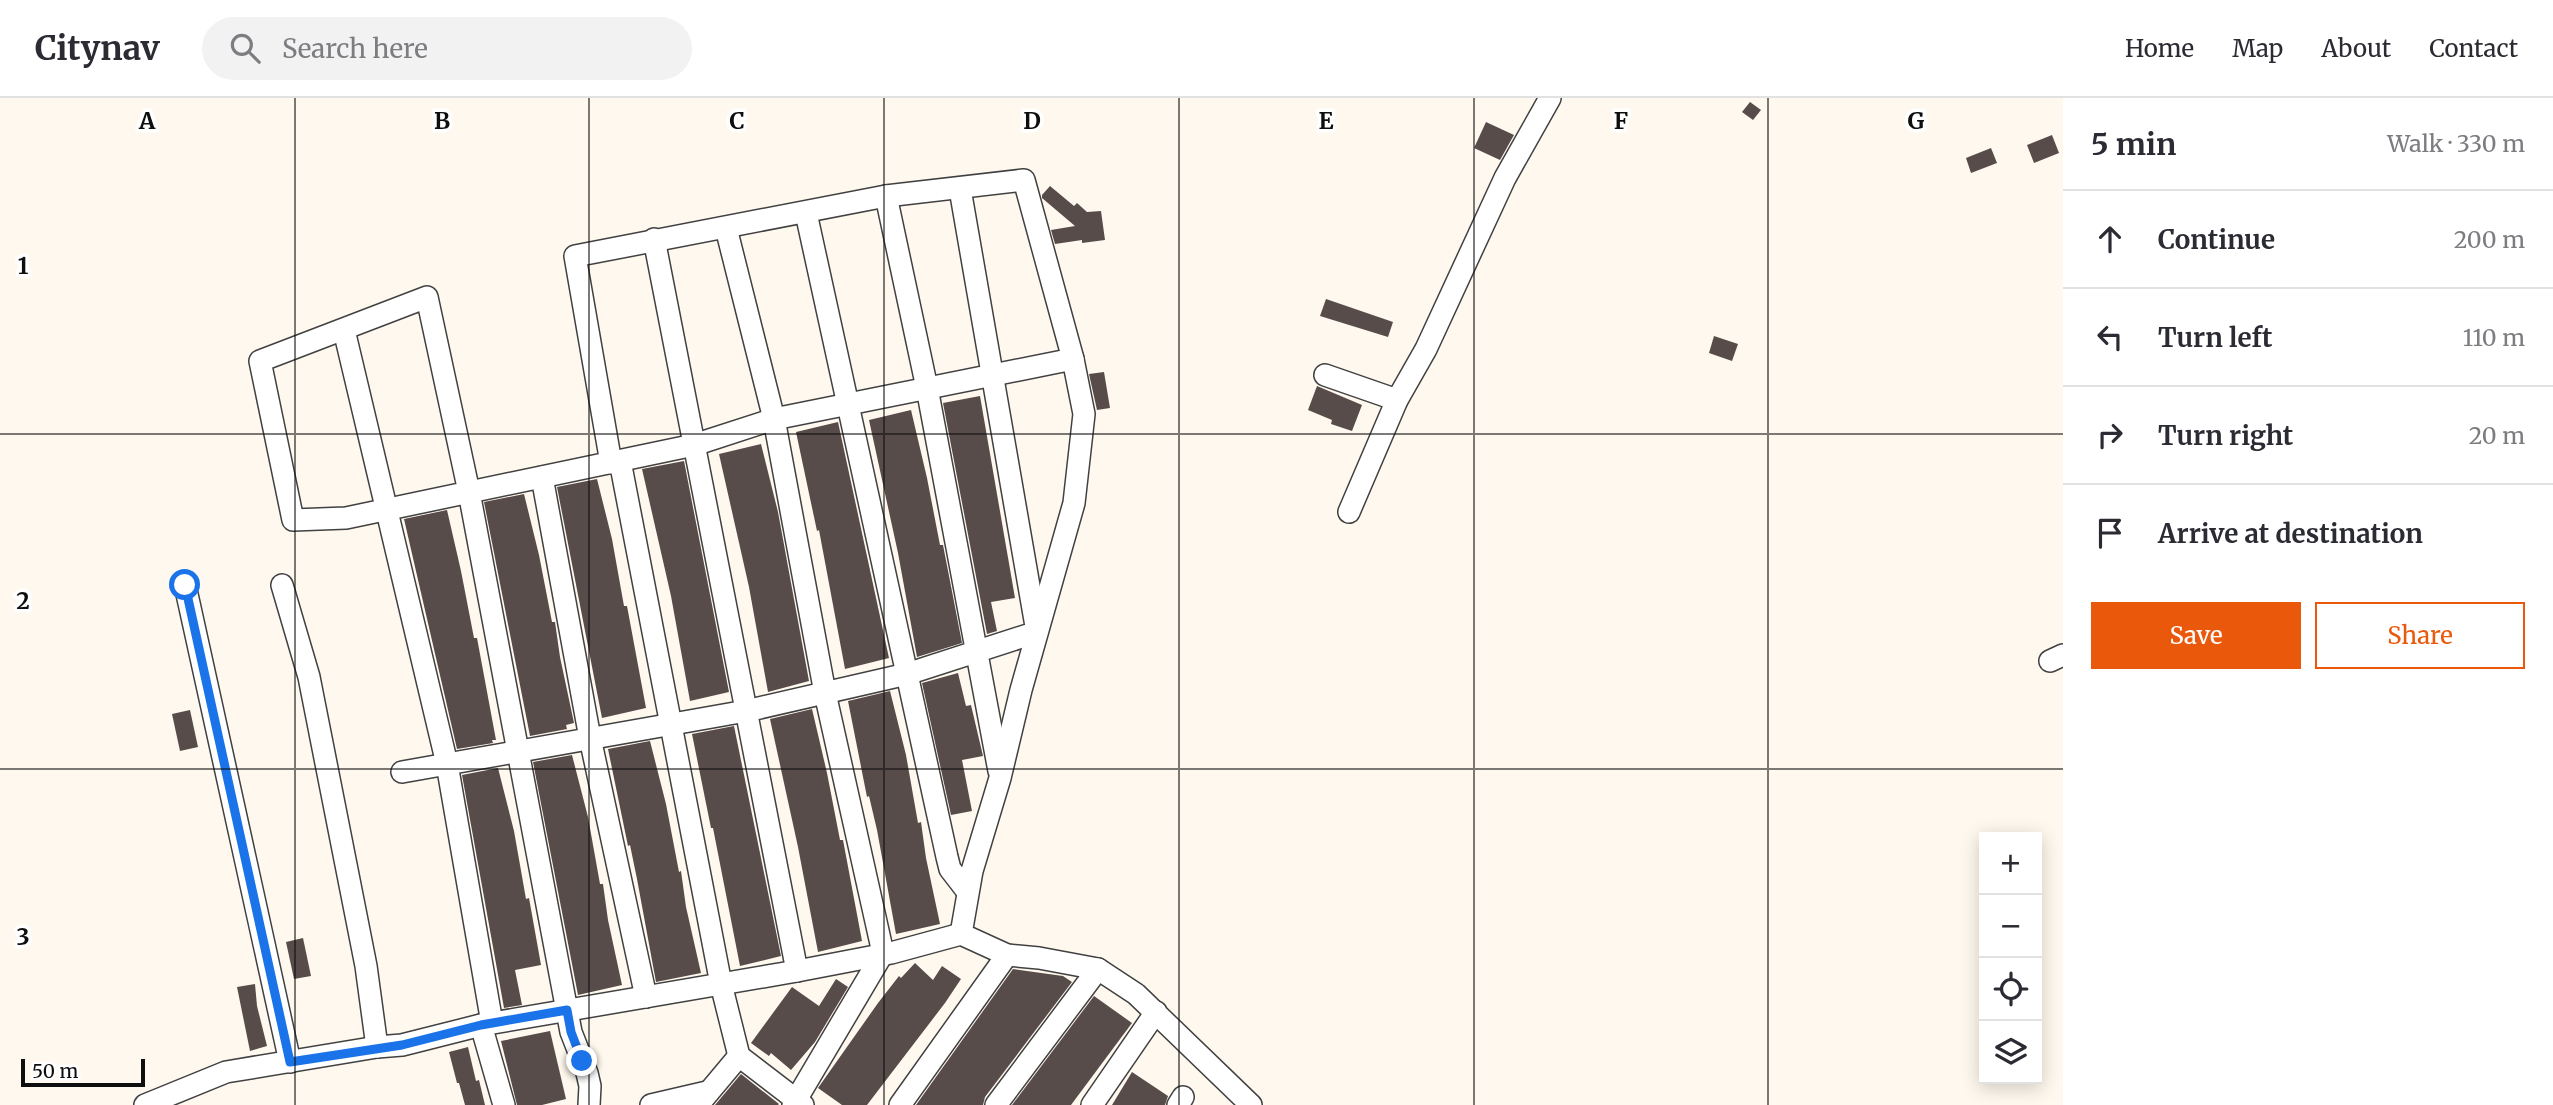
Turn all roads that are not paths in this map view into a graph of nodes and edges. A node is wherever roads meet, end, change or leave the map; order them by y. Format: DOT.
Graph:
graph roads {
  1 [pos="1549,98"];
  2 [pos="960,189"];
  3 [pos="886,196"];
  4 [pos="806,213"];
  5 [pos="726,228"];
  6 [pos="654,239"];
  7 [pos="344,330"];
  8 [pos="1073,359"];
  9 [pos="993,375"];
  10 [pos="1325,375"];
  11 [pos="927,388"];
  12 [pos="1397,400"];
  13 [pos="848,404"];
  14 [pos="774,419"];
  15 [pos="694,445"];
  16 [pos="615,462"];
  17 [pos="542,477"];
  18 [pos="469,492"];
  19 [pos="388,509"];
  20 [pos="1349,512"];
  21 [pos="282,584"];
  22 [pos="185,585"];
  23 [pos="1037,632"];
  24 [pos="976,652"];
  25 [pos="907,674"];
  26 [pos="825,693"];
  27 [pos="746,711"];
  28 [pos="669,723"];
  29 [pos="590,738"];
  30 [pos="518,751"];
  31 [pos="447,764"];
  32 [pos="402,772"];
  33 [pos="1000,778"];
  34 [pos="967,891"];
  35 [pos="961,934"];
  36 [pos="883,953"];
  37 [pos="1007,955"];
  38 [pos="1098,969"];
  39 [pos="797,971"];
  40 [pos="721,984"];
  41 [pos="646,997"];
  42 [pos="567,1010"];
  43 [pos="1156,1012"];
  44 [pos="486,1024"];
  45 [pos="377,1047"];
  46 [pos="740,1056"];
  47 [pos="290,1062"];
  48 [pos="702,1099"];
  49 [pos="797,1103"];
  50 [pos="145,1105"];
  51 [pos="504,1105"];
  52 [pos="589,1105"];
  53 [pos="651,1105"];
  54 [pos="900,1105"];
  55 [pos="996,1105"];
  56 [pos="1093,1105"];
  57 [pos="1251,1105"];
  1 -- 12 [label="street"];
  2 -- 3 [label="street"];
  2 -- 8 [label="street"];
  2 -- 9 [label="street"];
  3 -- 4 [label="street"];
  3 -- 11 [label="street"];
  4 -- 5 [label="street"];
  4 -- 13 [label="street"];
  5 -- 6 [label="street"];
  5 -- 14 [label="street"];
  6 -- 15 [label="street"];
  6 -- 16 [label="street"];
  7 -- 18 [label="street"];
  7 -- 19 [label="street"];
  7 -- 19 [label="street"];
  8 -- 9 [label="street"];
  8 -- 23 [label="street"];
  9 -- 11 [label="street"];
  9 -- 23 [label="street"];
  10 -- 12 [label="street"];
  11 -- 13 [label="street"];
  11 -- 24 [label="street"];
  12 -- 20 [label="street"];
  13 -- 14 [label="street"];
  13 -- 25 [label="street"];
  14 -- 15 [label="street"];
  14 -- 26 [label="street"];
  15 -- 16 [label="street"];
  15 -- 27 [label="street"];
  16 -- 17 [label="street"];
  16 -- 28 [label="street"];
  17 -- 18 [label="street"];
  17 -- 29 [label="street"];
  18 -- 19 [label="street"];
  18 -- 30 [label="street"];
  19 -- 31 [label="street"];
  21 -- 45 [label="street"];
  22 -- 47 [label="street"];
  23 -- 24 [label="street"];
  23 -- 33 [label="street"];
  24 -- 25 [label="street"];
  24 -- 33 [label="street"];
  25 -- 26 [label="street"];
  25 -- 34 [label="street"];
  26 -- 27 [label="street"];
  26 -- 36 [label="street"];
  27 -- 28 [label="street"];
  27 -- 39 [label="street"];
  28 -- 29 [label="street"];
  28 -- 40 [label="street"];
  29 -- 30 [label="street"];
  29 -- 41 [label="street"];
  30 -- 31 [label="street"];
  30 -- 42 [label="street"];
  31 -- 32 [label="street"];
  31 -- 44 [label="street"];
  33 -- 34 [label="street"];
  34 -- 35 [label="street"];
  35 -- 36 [label="street"];
  35 -- 37 [label="street"];
  36 -- 39 [label="street"];
  36 -- 49 [label="street"];
  37 -- 38 [label="street"];
  37 -- 54 [label="street"];
  38 -- 43 [label="street"];
  38 -- 55 [label="street"];
  39 -- 40 [label="street"];
  40 -- 41 [label="street"];
  40 -- 46 [label="street"];
  41 -- 42 [label="street"];
  42 -- 44 [label="street"];
  42 -- 52 [label="street"];
  43 -- 56 [label="street"];
  43 -- 57 [label="street"];
  44 -- 45 [label="street"];
  44 -- 51 [label="street"];
  45 -- 47 [label="street"];
  46 -- 48 [label="street"];
  46 -- 49 [label="street"];
  47 -- 50 [label="street"];
  48 -- 53 [label="street"];
}
